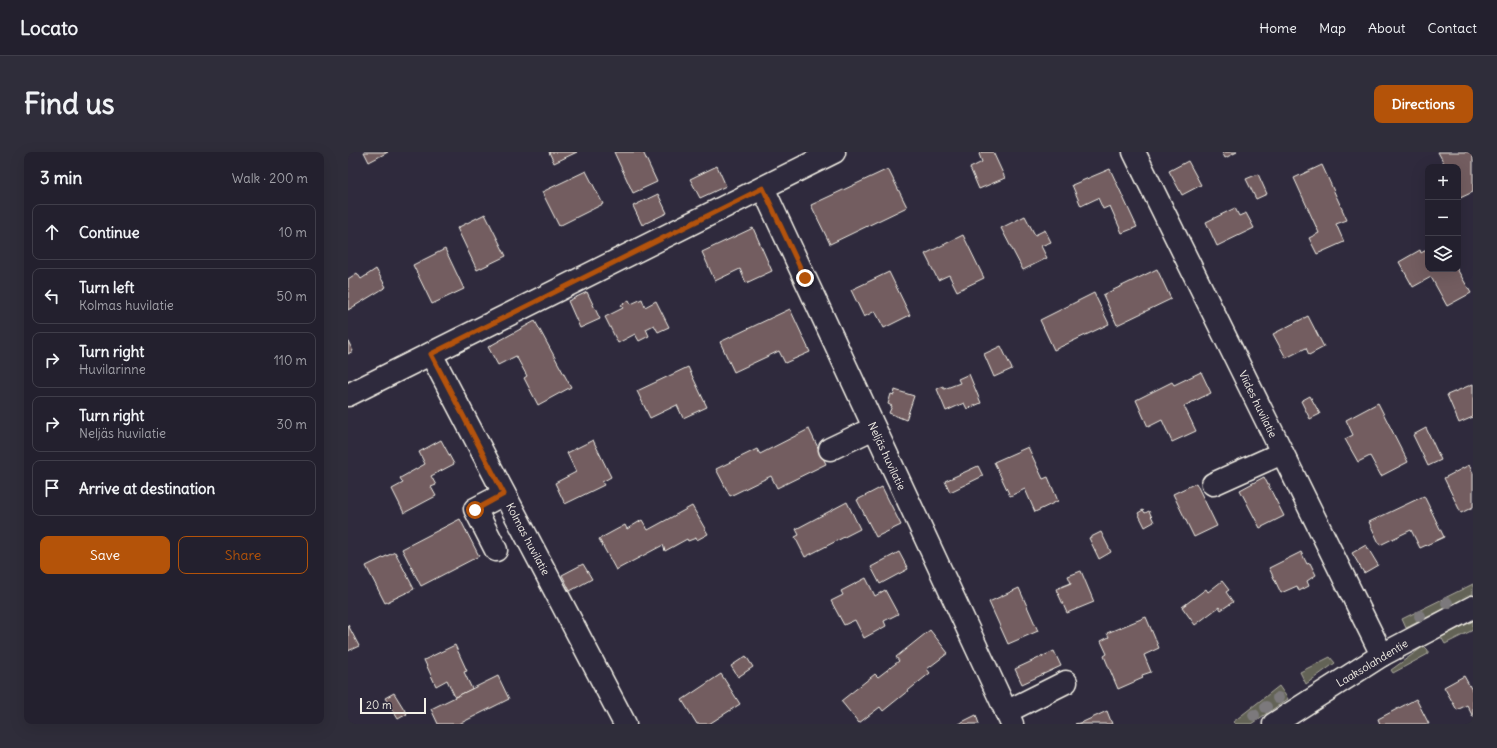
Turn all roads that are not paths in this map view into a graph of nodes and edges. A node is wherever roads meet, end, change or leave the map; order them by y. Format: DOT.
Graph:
graph roads {
  1 [pos="834,152"];
  2 [pos="1134,152"];
  3 [pos="763,188"];
  4 [pos="431,354"];
  5 [pos="348,395"];
  6 [pos="874,428"];
  7 [pos="830,449"];
  8 [pos="1282,453"];
  9 [pos="1213,484"];
  10 [pos="504,494"];
  11 [pos="496,550"];
  12 [pos="1473,607"];
  13 [pos="1382,655"];
  14 [pos="1066,682"];
  15 [pos="1009,718"];
  16 [pos="625,724"];
  17 [pos="1274,724"];
  1 -- 3 [label="street"];
  2 -- 8 [label="street, Viides huvilatie"];
  3 -- 4 [label="street"];
  3 -- 6 [label="street, Neljäs huvilatie"];
  4 -- 5 [label="street"];
  4 -- 10 [label="street, Kolmas huvilatie"];
  6 -- 7 [label="street"];
  6 -- 15 [label="street, Neljäs huvilatie"];
  8 -- 9 [label="street"];
  8 -- 13 [label="street, Viides huvilatie"];
  10 -- 11 [label="street"];
  10 -- 16 [label="street, Kolmas huvilatie"];
  12 -- 13 [label="street, Laaksolahdentie"];
  13 -- 17 [label="street, Laaksolahdentie"];
  14 -- 15 [label="street"];
}
